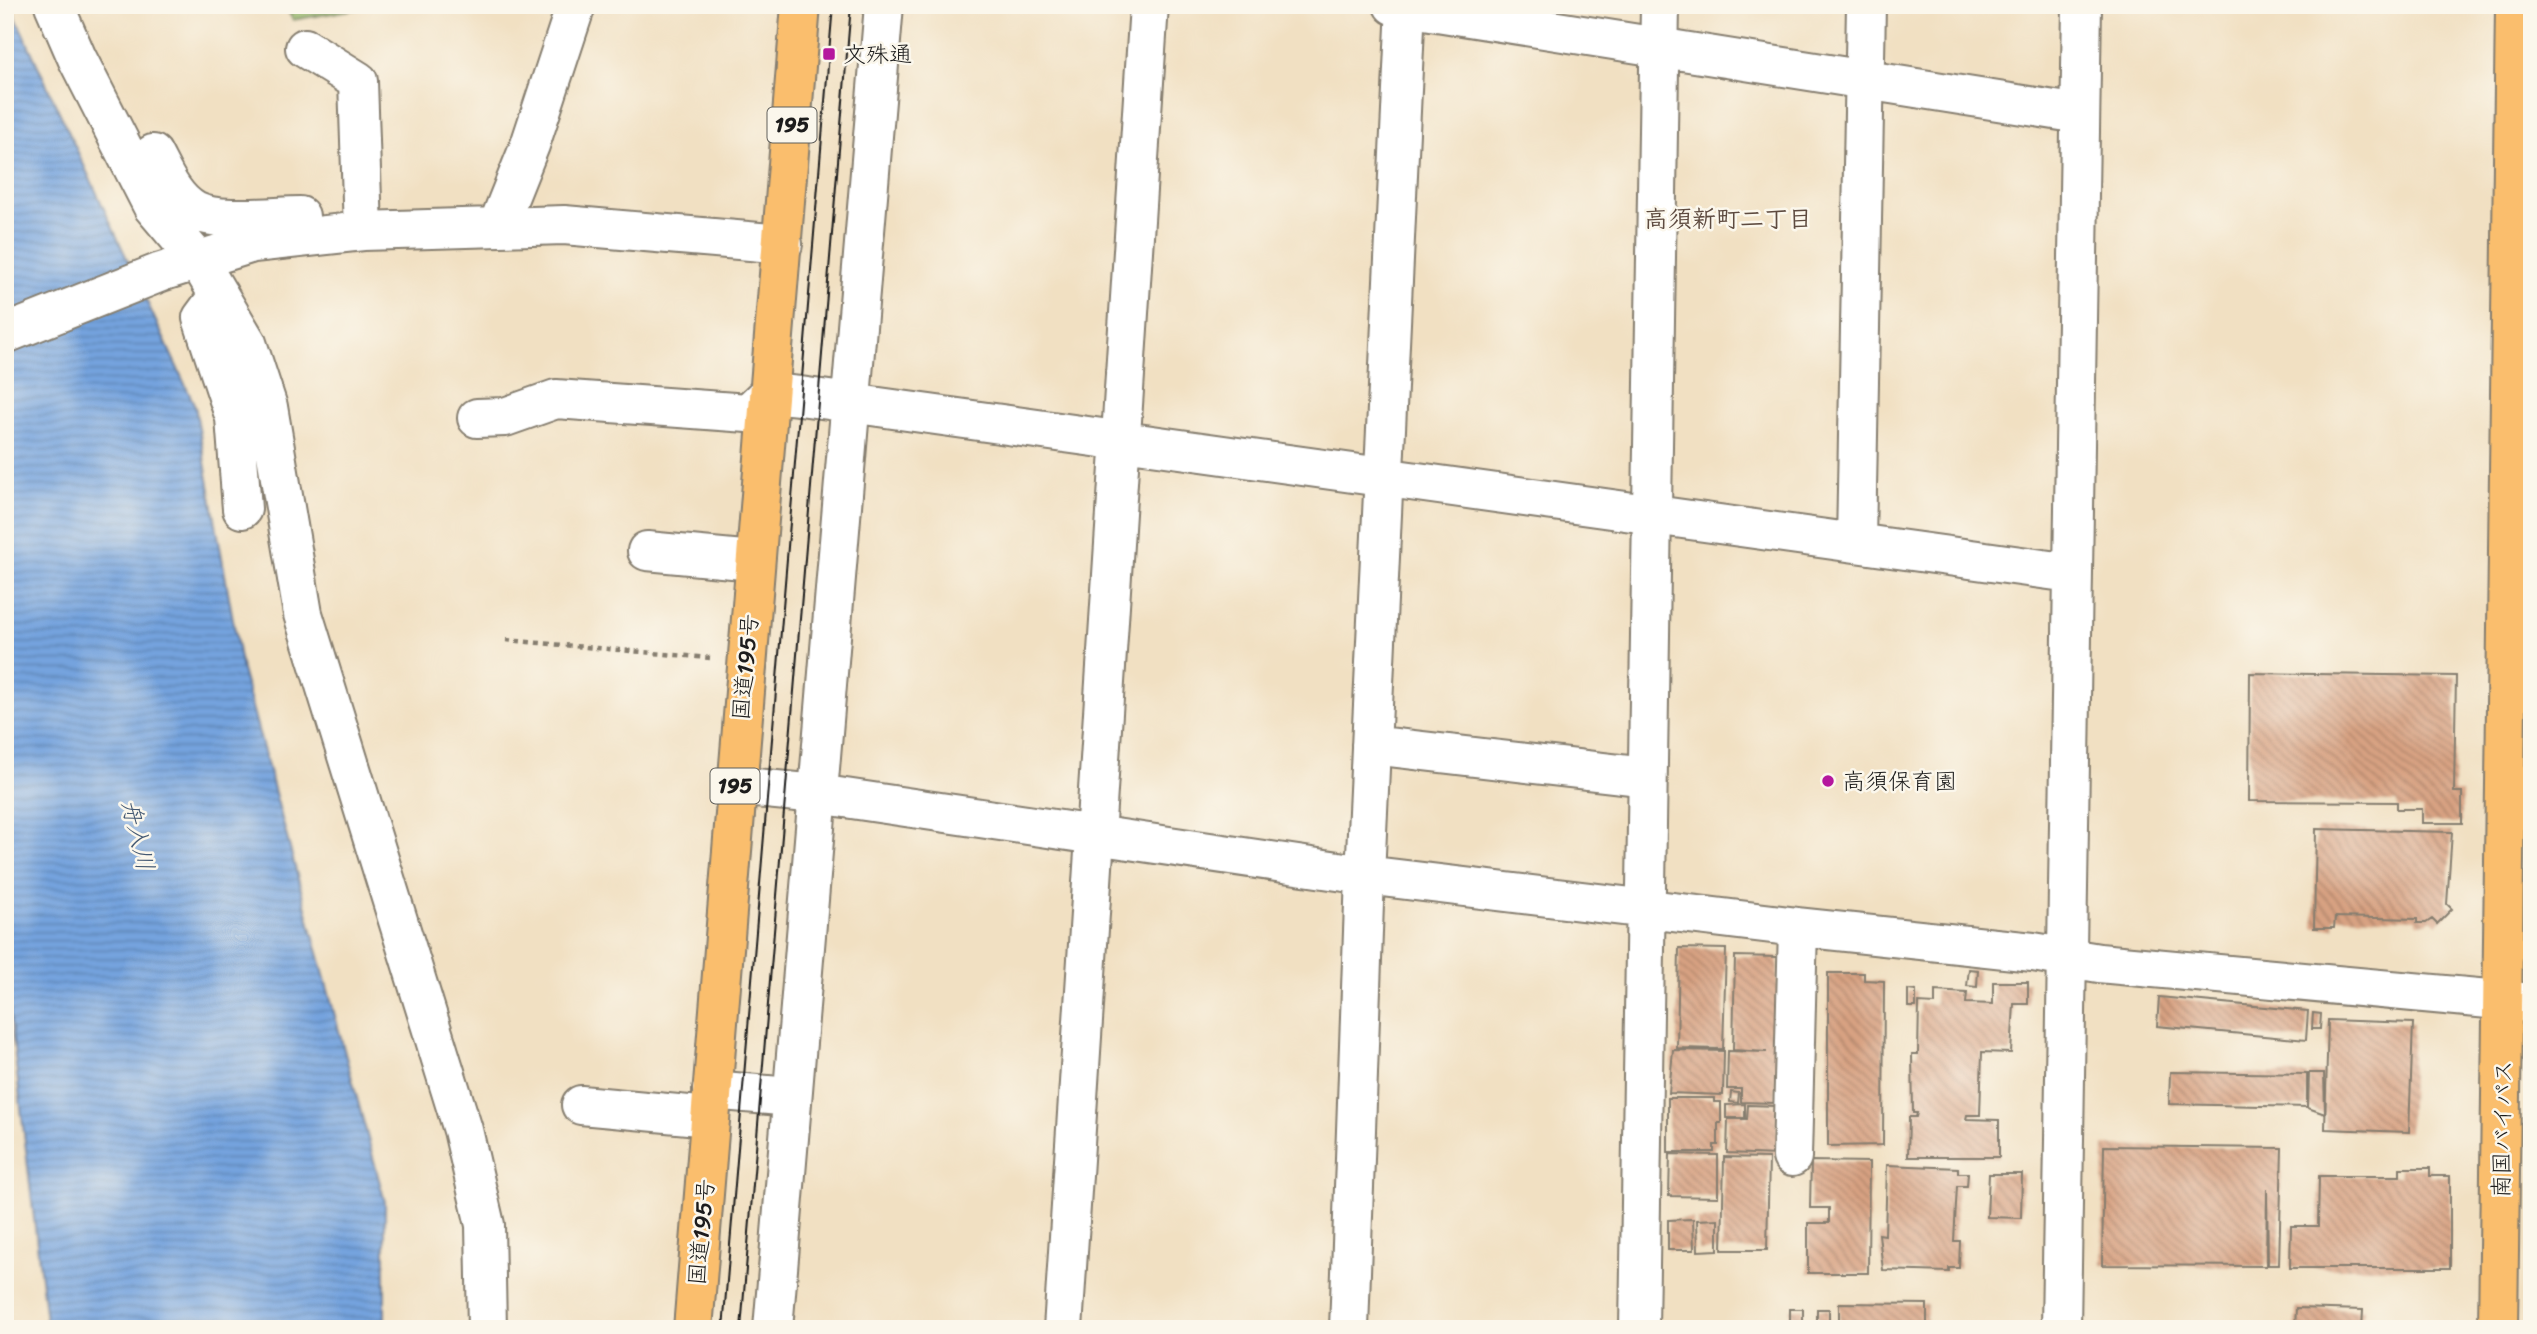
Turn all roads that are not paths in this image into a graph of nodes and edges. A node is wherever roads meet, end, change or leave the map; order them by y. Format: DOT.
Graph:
graph roads {
  1 [pos="54,5"];
  2 [pos="79,5"];
  3 [pos="576,5"];
  4 [pos="801,5"];
  5 [pos="884,5"];
  6 [pos="1149,5"];
  7 [pos="1660,5"];
  8 [pos="1866,5"];
  9 [pos="2082,5"];
  10 [pos="2515,5"];
  11 [pos="1402,6"];
  12 [pos="1660,46"];
  13 [pos="305,48"];
  14 [pos="1864,79"];
  15 [pos="2080,114"];
  16 [pos="362,223"];
  17 [pos="498,225"];
  18 [pos="783,244"];
  19 [pos="198,260"];
  20 [pos="219,295"];
  21 [pos="5,334"];
  22 [pos="769,393"];
  23 [pos="851,401"];
  24 [pos="478,418"];
  25 [pos="1121,441"];
  26 [pos="1385,477"];
  27 [pos="242,509"];
  28 [pos="1652,514"];
  29 [pos="1856,543"];
  30 [pos="647,551"];
  31 [pos="754,561"];
  32 [pos="2071,573"];
  33 [pos="1371,745"];
  34 [pos="1647,777"];
  35 [pos="735,786"];
  36 [pos="818,794"];
  37 [pos="1095,834"];
  38 [pos="1365,875"];
  39 [pos="1645,909"];
  40 [pos="1798,927"];
  41 [pos="2068,957"];
  42 [pos="2518,1002"];
  43 [pos="791,1097"];
  44 [pos="711,1104"];
  45 [pos="581,1105"];
  46 [pos="1792,1157"];
  47 [pos="487,1329"];
  48 [pos="693,1329"];
  49 [pos="773,1329"];
  50 [pos="1063,1329"];
  51 [pos="1349,1329"];
  52 [pos="1639,1329"];
  53 [pos="2062,1329"];
  54 [pos="2498,1329"];
  1 -- 19 [label="street"];
  2 -- 16 [label="street"];
  3 -- 17 [label="street"];
  4 -- 18 [label="highway, 国道195号 / 195"];
  5 -- 23 [label="street"];
  6 -- 25 [label="street"];
  7 -- 12 [label="street"];
  8 -- 14 [label="street"];
  9 -- 15 [label="street"];
  10 -- 42 [label="highway, 南国バイパス"];
  11 -- 12 [label="street"];
  11 -- 26 [label="street"];
  12 -- 14 [label="street"];
  12 -- 28 [label="street"];
  13 -- 16 [label="street"];
  14 -- 15 [label="street"];
  14 -- 29 [label="street"];
  15 -- 32 [label="street"];
  16 -- 17 [label="street"];
  16 -- 19 [label="street"];
  17 -- 18 [label="street"];
  18 -- 22 [label="highway, 国道195号 / 195"];
  19 -- 20 [label="street"];
  19 -- 21 [label="street"];
  20 -- 27 [label="street"];
  20 -- 47 [label="street"];
  22 -- 23 [label="street"];
  22 -- 24 [label="street"];
  22 -- 31 [label="highway, 国道195号 / 195"];
  23 -- 25 [label="street"];
  23 -- 36 [label="street"];
  25 -- 26 [label="street"];
  25 -- 37 [label="street"];
  26 -- 28 [label="street"];
  26 -- 33 [label="street"];
  28 -- 29 [label="street"];
  28 -- 34 [label="street"];
  29 -- 32 [label="street"];
  30 -- 31 [label="street"];
  31 -- 35 [label="highway, 国道195号 / 195"];
  32 -- 41 [label="street"];
  33 -- 34 [label="street"];
  33 -- 38 [label="street"];
  34 -- 39 [label="street"];
  35 -- 36 [label="street"];
  35 -- 44 [label="highway, 国道195号 / 195"];
  36 -- 37 [label="street"];
  36 -- 43 [label="street"];
  37 -- 38 [label="street"];
  37 -- 50 [label="street"];
  38 -- 39 [label="street"];
  38 -- 51 [label="street"];
  39 -- 40 [label="street"];
  39 -- 52 [label="street"];
  40 -- 41 [label="street"];
  40 -- 46 [label="street"];
  41 -- 42 [label="street"];
  41 -- 53 [label="street"];
  42 -- 54 [label="highway, 南国バイパス"];
  43 -- 44 [label="street"];
  43 -- 49 [label="street"];
  44 -- 45 [label="street"];
  44 -- 48 [label="highway, 国道195号 / 195"];
}
